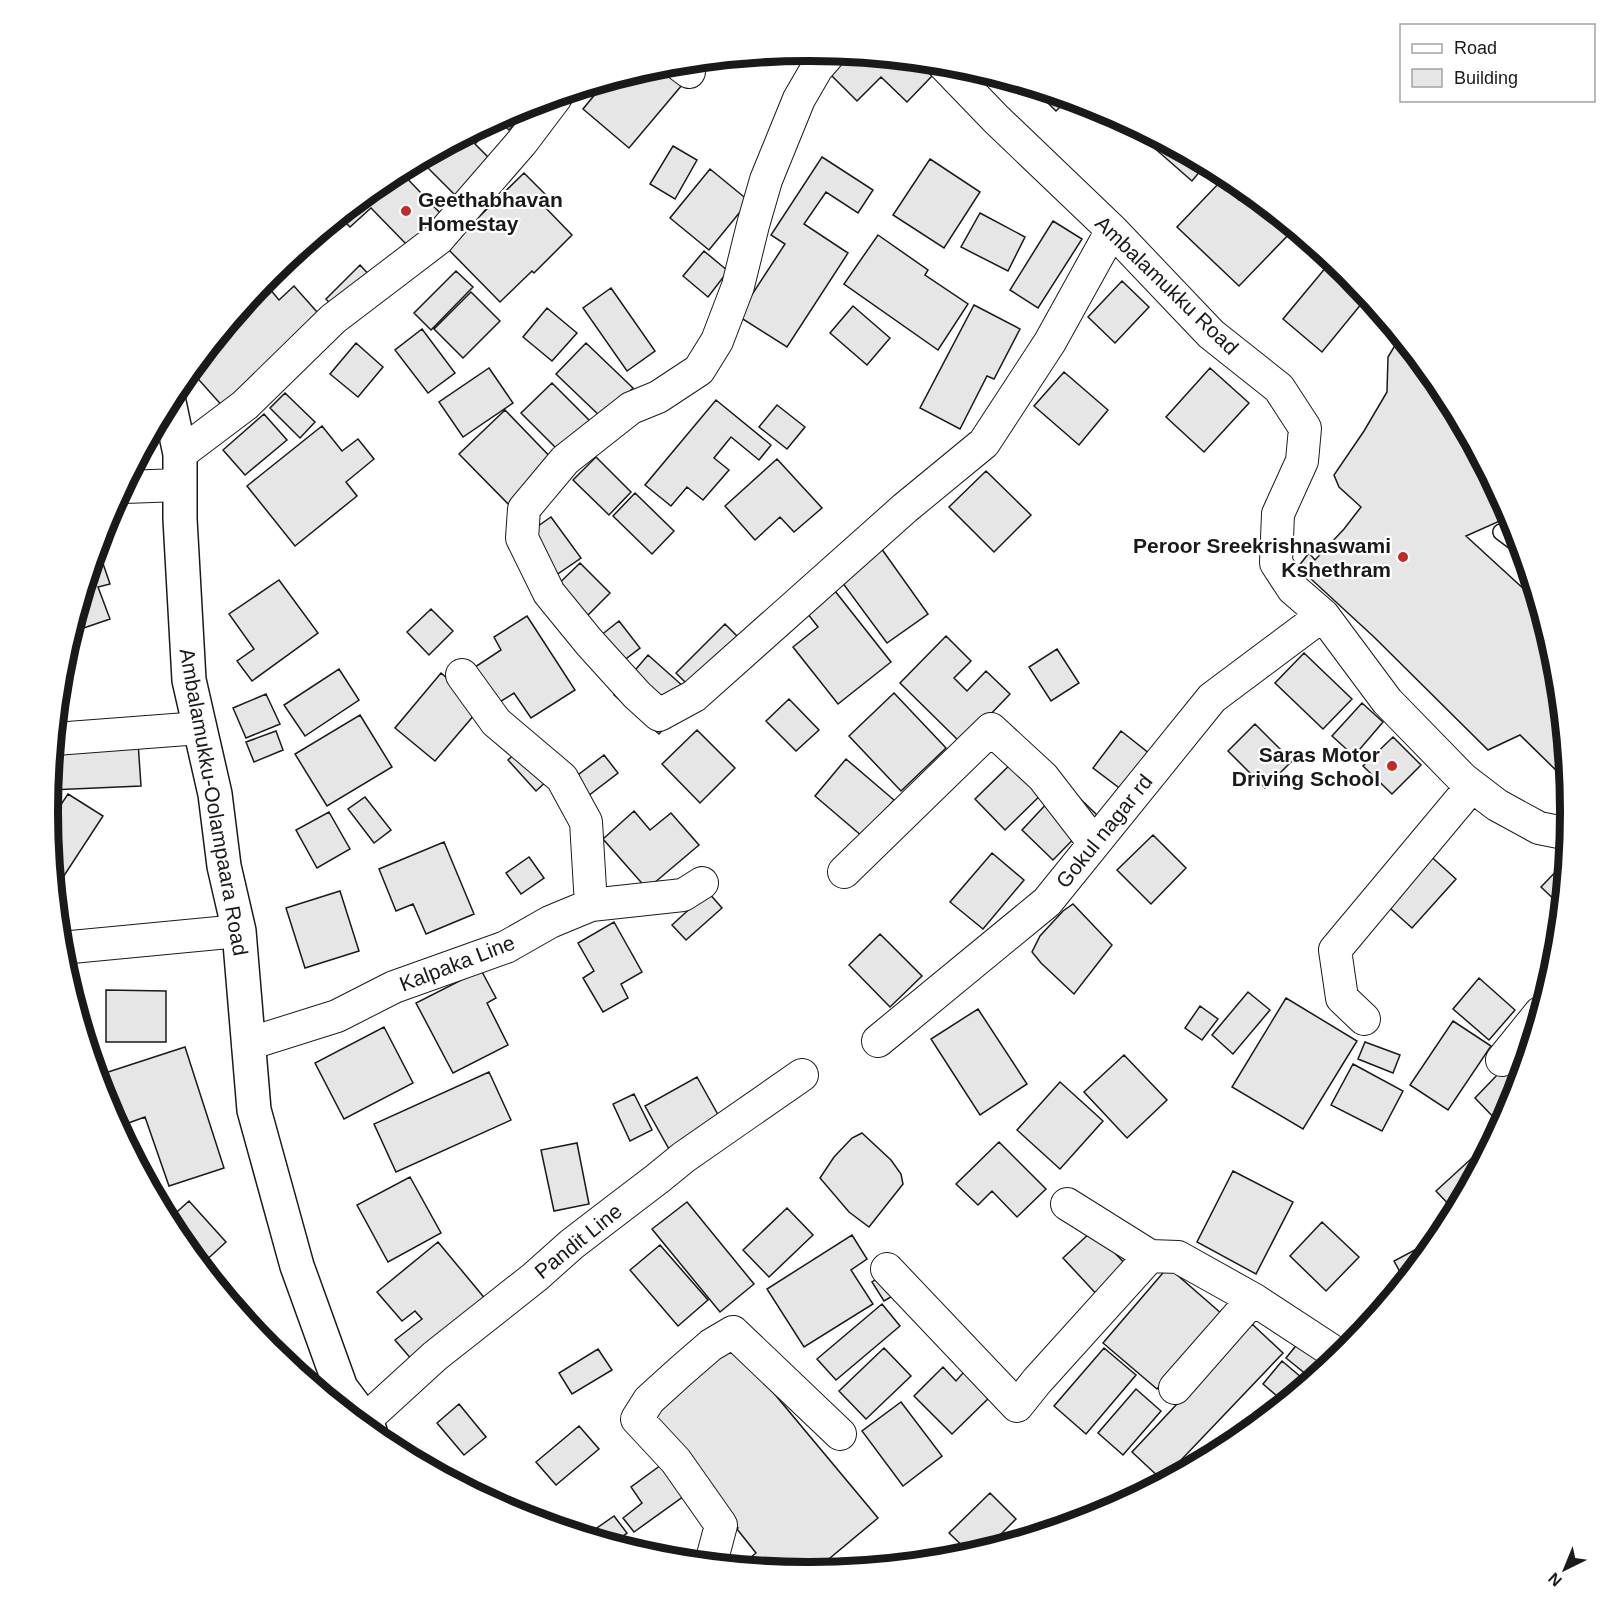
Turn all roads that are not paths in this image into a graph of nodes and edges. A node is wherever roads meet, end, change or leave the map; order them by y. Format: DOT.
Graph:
graph roads {
  1 [pos="824,61"];
  2 [pos="953,75"];
  3 [pos="549,107"];
  4 [pos="1112,230"];
  5 [pos="171,416"];
  6 [pos="180,470"];
  7 [pos="134,484"];
  8 [pos="1501,532"];
  9 [pos="1508,537"];
  10 [pos="1323,615"];
  11 [pos="462,675"];
  12 [pos="200,728"];
  13 [pos="62,738"];
  14 [pos="1472,786"];
  15 [pos="1560,832"];
  16 [pos="1094,843"];
  17 [pos="844,872"];
  18 [pos="702,883"];
  19 [pos="591,905"];
  20 [pos="239,931"];
  21 [pos="71,947"];
  22 [pos="1364,1019"];
  23 [pos="1529,1026"];
  24 [pos="878,1041"];
  25 [pos="248,1044"];
  26 [pos="1502,1060"];
  27 [pos="802,1075"];
  28 [pos="1067,1204"];
  29 [pos="1150,1256"];
  30 [pos="887,1269"];
  31 [pos="1253,1299"];
  32 [pos="1332,1351"];
  33 [pos="1175,1388"];
  34 [pos="357,1411"];
  35 [pos="372,1422"];
  36 [pos="840,1434"];
  37 [pos="713,1556"];
  1 -- 4 [label="street"];
  2 -- 4 [label="street, Ambalamukku Road"];
  3 -- 6 [label="street"];
  4 -- 10 [label="street, Ambalamukku Road"];
  5 -- 6 [label="street, Ambalamukku-Oolampaara Road"];
  6 -- 7 [label="street"];
  6 -- 12 [label="street, Ambalamukku-Oolampaara Road"];
  8 -- 9 [label="lane"];
  10 -- 14 [label="street, Ambalamukku Road"];
  10 -- 16 [label="street, Gokul nagar rd"];
  11 -- 19 [label="street"];
  12 -- 13 [label="street"];
  12 -- 20 [label="street, Ambalamukku-Oolampaara Road"];
  14 -- 15 [label="street, Ambalamukku Road"];
  14 -- 22 [label="street"];
  16 -- 17 [label="street"];
  16 -- 24 [label="street, Gokul nagar rd"];
  18 -- 19 [label="street, Kalpaka Line"];
  19 -- 25 [label="street, Kalpaka Line"];
  20 -- 21 [label="street"];
  20 -- 25 [label="street, Ambalamukku-Oolampaara Road"];
  23 -- 26 [label="street"];
  25 -- 34 [label="street, Ambalamukku-Oolampaara Road"];
  27 -- 35 [label="street, Pandit Line"];
  28 -- 29 [label="street"];
  29 -- 30 [label="street"];
  29 -- 31 [label="street"];
  31 -- 32 [label="street"];
  31 -- 33 [label="street"];
  36 -- 37 [label="street"];
}
